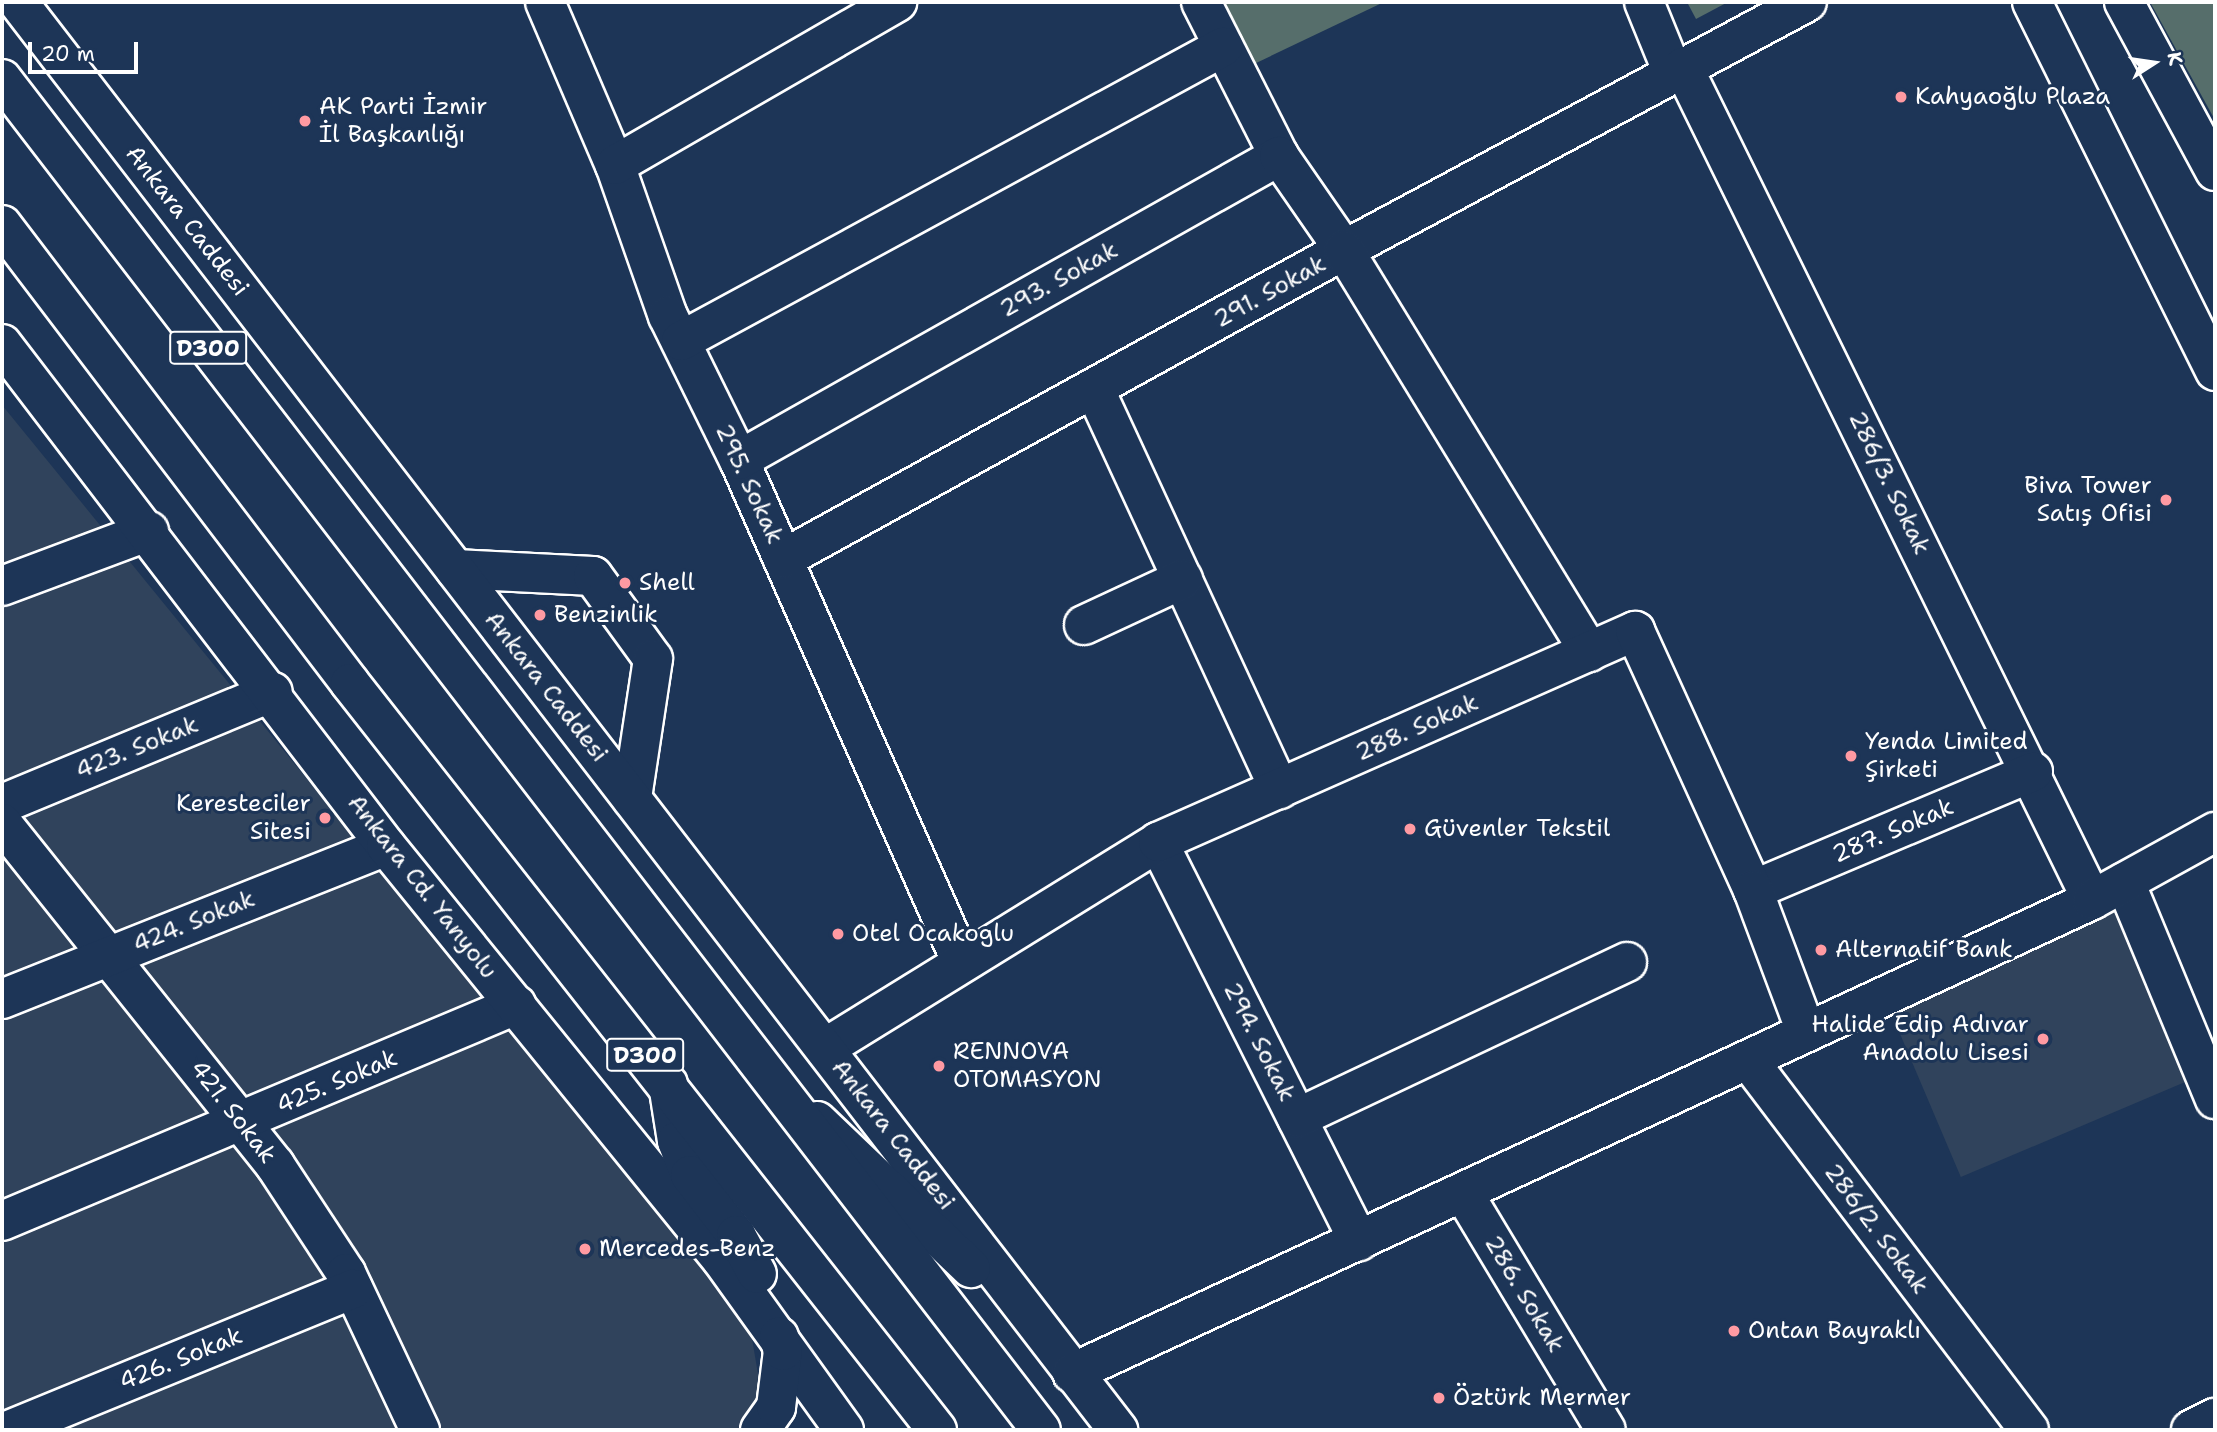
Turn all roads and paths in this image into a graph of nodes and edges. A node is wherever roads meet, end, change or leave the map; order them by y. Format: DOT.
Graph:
graph roads {
  1 [pos="18,2"];
  2 [pos="545,2"];
  3 [pos="897,2"];
  4 [pos="1200,2"];
  5 [pos="1644,2"];
  6 [pos="1807,2"];
  7 [pos="2032,2"];
  8 [pos="2124,2"];
  9 [pos="1223,47"];
  10 [pos="1679,70"];
  11 [pos="2,79"];
  12 [pos="1279,156"];
  13 [pos="615,165"];
  14 [pos="2215,171"];
  15 [pos="2,225"];
  16 [pos="1344,250"];
  17 [pos="681,341"];
  18 [pos="2,344"];
  19 [pos="2215,372"];
  20 [pos="1094,388"];
  21 [pos="739,460"];
  22 [pos="149,531"];
  23 [pos="783,559"];
  24 [pos="454,569"];
  25 [pos="1183,579"];
  26 [pos="2,586"];
  27 [pos="1084,625"];
  28 [pos="1589,652"];
  29 [pos="273,692"];
  30 [pos="2033,772"];
  31 [pos="1279,789"];
  32 [pos="632,798"];
  33 [pos="2,804"];
  34 [pos="2,823"];
  35 [pos="2215,832"];
  36 [pos="1158,842"];
  37 [pos="386,846"];
  38 [pos="2125,882"];
  39 [pos="1753,890"];
  40 [pos="2092,900"];
  41 [pos="108,957"];
  42 [pos="1627,962"];
  43 [pos="962,963"];
  44 [pos="2,999"];
  45 [pos="516,1005"];
  46 [pos="1806,1032"];
  47 [pos="825,1048"];
  48 [pos="1749,1061"];
  49 [pos="768,1074"];
  50 [pos="668,1084"];
  51 [pos="2215,1099"];
  52 [pos="1297,1118"];
  53 [pos="241,1123"];
  54 [pos="1464,1194"];
  55 [pos="2,1221"];
  56 [pos="1359,1241"];
  57 [pos="353,1289"];
  58 [pos="783,1351"];
  59 [pos="1072,1373"];
  60 [pos="2,1411"];
  61 [pos="2215,1418"];
  62 [pos="9,1430"];
  63 [pos="420,1430"];
  64 [pos="760,1430"];
  65 [pos="844,1430"];
  66 [pos="937,1430"];
  67 [pos="1041,1430"];
  68 [pos="1118,1430"];
  69 [pos="1606,1430"];
  70 [pos="2029,1430"];
  71 [pos="2191,1430"];
  1 -- 24 [label="main road, Ankara Caddesi"];
  2 -- 13 [label="main road, 295. Sokak"];
  3 -- 13 [label="main road"];
  4 -- 9 [label="main road"];
  5 -- 10 [label="main road, 286/3. Sokak"];
  6 -- 10 [label="main road"];
  7 -- 19 [label="main road"];
  8 -- 14 [label="main road"];
  9 -- 12 [label="main road"];
  9 -- 17 [label="main road"];
  10 -- 16 [label="main road"];
  10 -- 30 [label="main road, 286/3. Sokak"];
  11 -- 49 [label="main road, D300"];
  12 -- 16 [label="main road"];
  12 -- 21 [label="main road, 293. Sokak"];
  13 -- 17 [label="main road, 295. Sokak"];
  15 -- 50 [label="main road, D300"];
  16 -- 20 [label="main road, 291. Sokak"];
  16 -- 28 [label="main road, 291. Sokak"];
  17 -- 21 [label="main road, 295. Sokak"];
  18 -- 22 [label="main road, Ankara Cd. Yanyolu"];
  20 -- 23 [label="main road, 291. Sokak"];
  20 -- 25 [label="main road"];
  21 -- 23 [label="main road, 295. Sokak"];
  22 -- 26 [label="main road"];
  22 -- 29 [label="main road, Ankara Cd. Yanyolu"];
  23 -- 43 [label="main road, 295. Sokak"];
  24 -- 32 [label="main road, Ankara Caddesi"];
  24 -- 32 [label="main road"];
  25 -- 27 [label="main road"];
  25 -- 31 [label="main road"];
  28 -- 31 [label="main road, 288. Sokak"];
  28 -- 39 [label="main road, 288. Sokak"];
  29 -- 33 [label="main road, 423. Sokak"];
  29 -- 37 [label="main road, Ankara Cd. Yanyolu"];
  30 -- 39 [label="main road, 287. Sokak"];
  30 -- 40 [label="main road, 286/3. Sokak"];
  31 -- 36 [label="main road, 288. Sokak"];
  32 -- 47 [label="main road, Ankara Caddesi"];
  34 -- 41 [label="main road, 421. Sokak"];
  35 -- 38 [label="main road"];
  36 -- 43 [label="main road, 288. Sokak"];
  36 -- 52 [label="main road, 294. Sokak"];
  37 -- 41 [label="main road, 424. Sokak"];
  37 -- 45 [label="main road, Ankara Cd. Yanyolu"];
  38 -- 40 [label="main road"];
  38 -- 51 [label="main road"];
  39 -- 46 [label="main road, 288. Sokak"];
  40 -- 46 [label="main road"];
  41 -- 44 [label="main road, 424. Sokak"];
  41 -- 53 [label="main road, 421. Sokak"];
  42 -- 52 [label="main road"];
  43 -- 47 [label="main road, 288. Sokak"];
  45 -- 53 [label="main road, 425. Sokak"];
  45 -- 58 [label="main road, Ankara Cd. Yanyolu"];
  46 -- 48 [label="main road"];
  47 -- 59 [label="main road, Ankara Caddesi"];
  48 -- 54 [label="main road"];
  48 -- 70 [label="main road, 286/2. Sokak"];
  49 -- 59 [label="main road"];
  49 -- 67 [label="main road, D300"];
  50 -- 58 [label="main road"];
  50 -- 66 [label="main road, D300"];
  52 -- 56 [label="main road, 294. Sokak"];
  53 -- 55 [label="main road, 425. Sokak"];
  53 -- 57 [label="main road, 421. Sokak"];
  54 -- 56 [label="main road"];
  54 -- 69 [label="main road, 286. Sokak"];
  56 -- 59 [label="main road"];
  57 -- 62 [label="main road, 426. Sokak"];
  57 -- 63 [label="main road, 421. Sokak"];
  58 -- 64 [label="main road"];
  58 -- 65 [label="main road, Ankara Cd. Yanyolu"];
  59 -- 68 [label="main road"];
  60 -- 62 [label="main road"];
  61 -- 71 [label="main road"];
}
